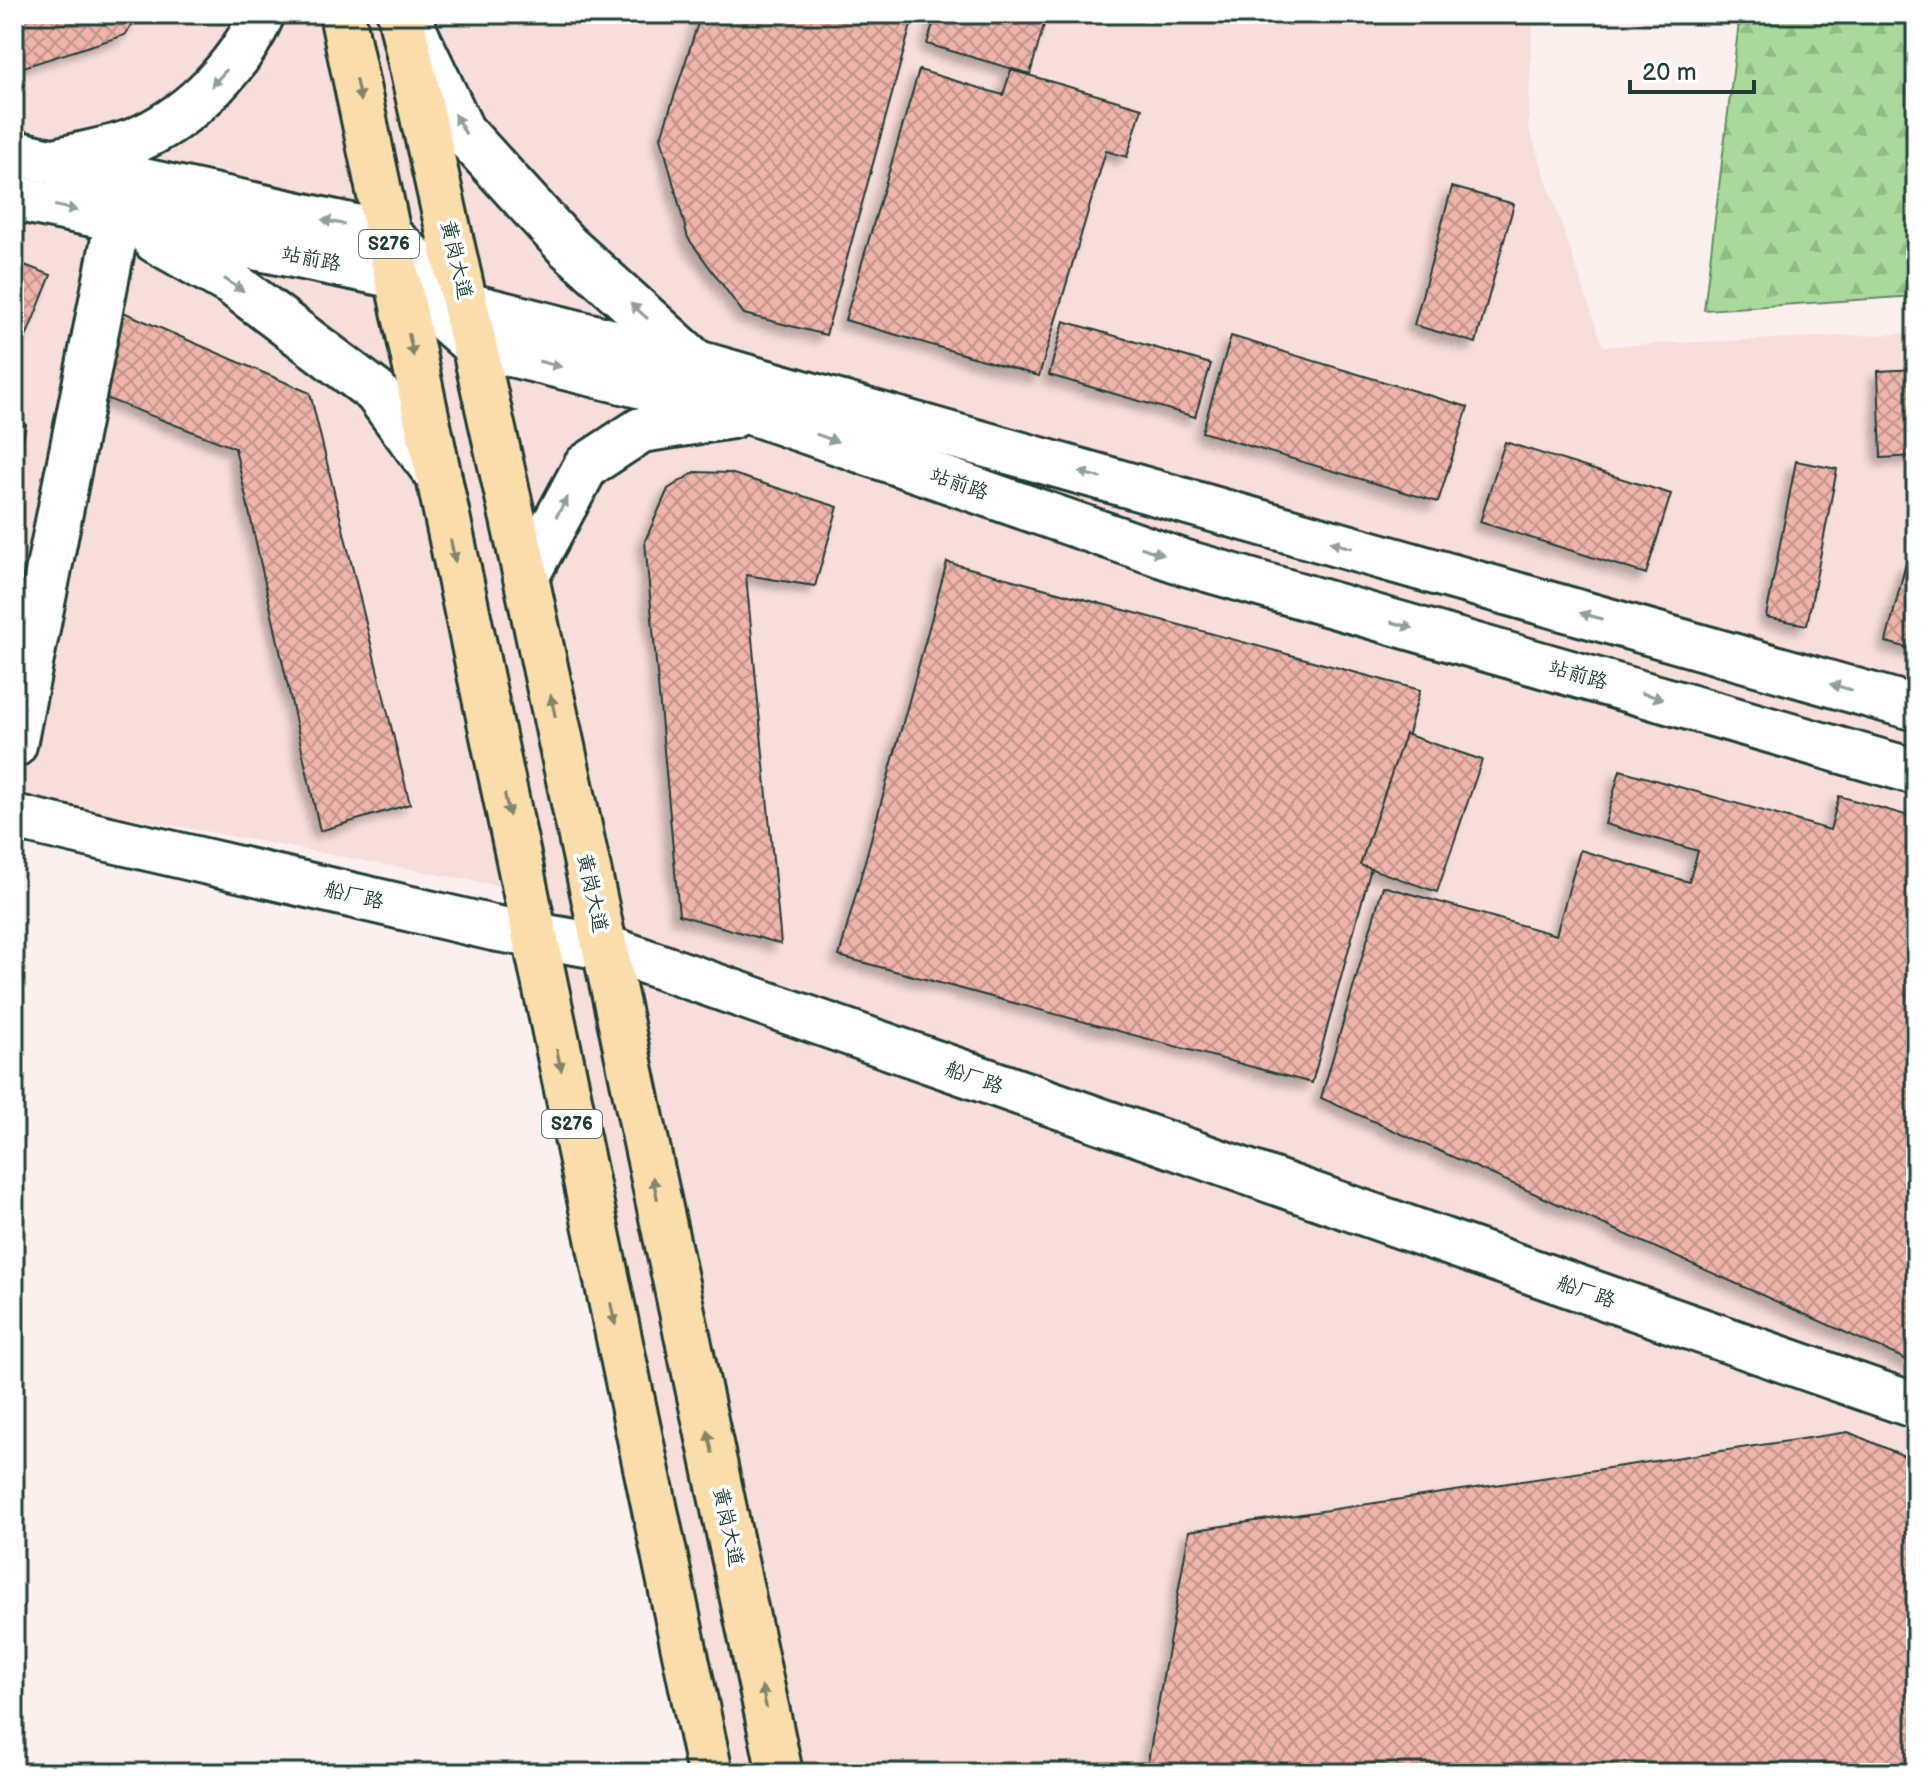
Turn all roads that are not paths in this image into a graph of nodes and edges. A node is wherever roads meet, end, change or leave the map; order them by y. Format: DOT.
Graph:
graph roads {
  1 [pos="262,14"];
  2 [pos="342,14"];
  3 [pos="400,14"];
  4 [pos="407,14"];
  5 [pos="33,158"];
  6 [pos="14,198"];
  7 [pos="118,219"];
  8 [pos="387,234"];
  9 [pos="396,276"];
  10 [pos="470,325"];
  11 [pos="697,363"];
  12 [pos="754,413"];
  13 [pos="437,474"];
  14 [pos="526,577"];
  15 [pos="1916,708"];
  16 [pos="14,745"];
  17 [pos="1916,772"];
  18 [pos="14,817"];
  19 [pos="534,937"];
  20 [pos="604,947"];
  21 [pos="1916,1406"];
  22 [pos="710,1773"];
  23 [pos="780,1773"];
  1 -- 5 [label="street, one-way"];
  2 -- 8 [label="main road, S276, one-way"];
  3 -- 10 [label="main road, 黄岗大道 / S276"];
  11 -- 4 [label="street, one-way"];
  8 -- 5 [label="street, 站前路, one-way"];
  6 -- 7 [label="street, 站前路, one-way"];
  7 -- 9 [label="street, 站前路"];
  7 -- 13 [label="street, one-way"];
  7 -- 16 [label="street"];
  8 -- 9 [label="main road, S276"];
  8 -- 10 [label="street, 站前路"];
  9 -- 10 [label="street, 站前路"];
  9 -- 13 [label="main road, S276, one-way"];
  10 -- 11 [label="street, 站前路"];
  10 -- 12 [label="street, 站前路, one-way"];
  10 -- 14 [label="main road, 黄岗大道 / S276"];
  15 -- 11 [label="street, 站前路, one-way"];
  14 -- 12 [label="street, one-way"];
  12 -- 17 [label="street, 站前路, one-way"];
  13 -- 19 [label="main road, S276, one-way"];
  20 -- 14 [label="main road, 黄岗大道 / S276, one-way"];
  18 -- 19 [label="street, 船厂路"];
  19 -- 20 [label="street, 船厂路"];
  19 -- 22 [label="main road, S276, one-way"];
  20 -- 21 [label="street, 船厂路"];
  23 -- 20 [label="main road, 黄岗大道 / S276, one-way"];
}
